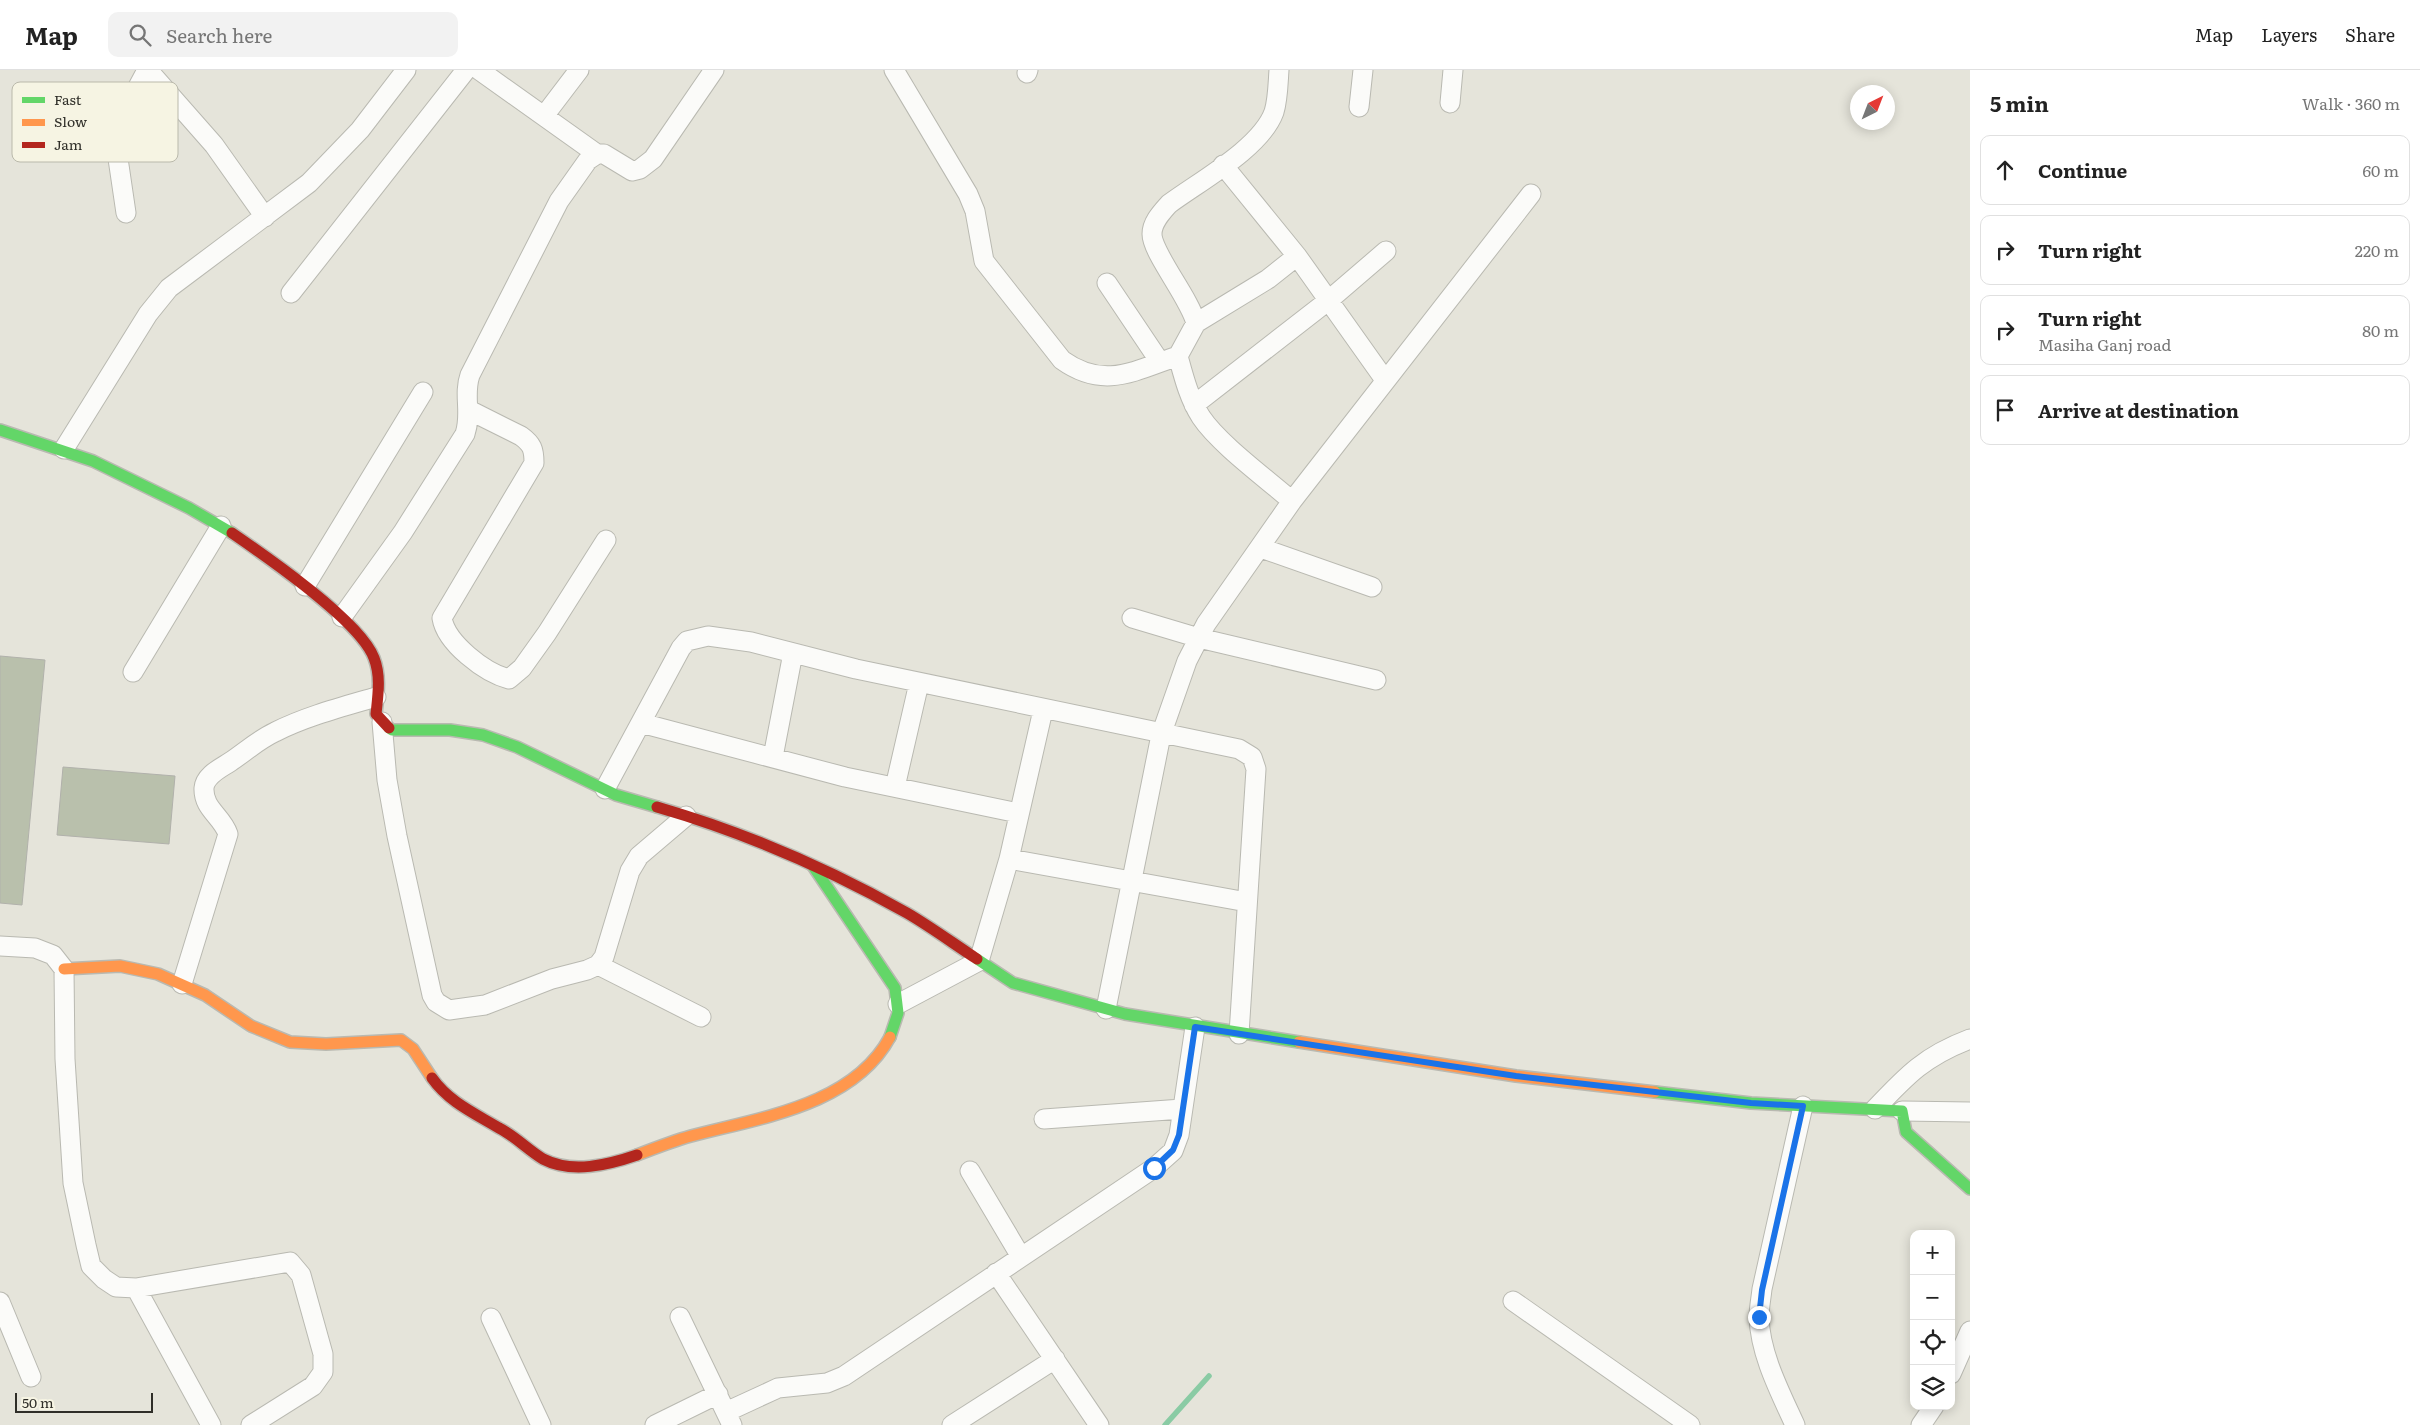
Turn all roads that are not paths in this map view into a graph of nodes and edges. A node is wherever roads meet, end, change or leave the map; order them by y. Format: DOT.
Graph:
graph roads {
  1 [pos="147,70"];
  2 [pos="406,70"];
  3 [pos="466,70"];
  4 [pos="479,70"];
  5 [pos="579,70"];
  6 [pos="714,70"];
  7 [pos="894,70"];
  8 [pos="1279,70"];
  9 [pos="1363,70"];
  10 [pos="1453,70"];
  11 [pos="141,82"];
  12 [pos="158,82"];
  13 [pos="1450,103"];
  14 [pos="178,105"];
  15 [pos="1358,107"];
  16 [pos="544,116"];
  17 [pos="597,154"];
  18 [pos="118,162"];
  19 [pos="1223,165"];
  20 [pos="1531,194"];
  21 [pos="126,213"];
  22 [pos="265,217"];
  23 [pos="1386,251"];
  24 [pos="1297,256"];
  25 [pos="1107,282"];
  26 [pos="292,293"];
  27 [pos="1328,300"];
  28 [pos="1196,323"];
  29 [pos="1169,359"];
  30 [pos="1385,380"];
  31 [pos="423,392"];
  32 [pos="1194,405"];
  33 [pos="469,410"];
  34 [pos="0,430"];
  35 [pos="64,449"];
  36 [pos="1292,501"];
  37 [pos="221,526"];
  38 [pos="606,540"];
  39 [pos="1261,548"];
  40 [pos="305,586"];
  41 [pos="1372,587"];
  42 [pos="342,617"];
  43 [pos="1132,618"];
  44 [pos="1199,638"];
  45 [pos="793,653"];
  46 [pos="133,672"];
  47 [pos="1376,680"];
  48 [pos="919,683"];
  49 [pos="376,697"];
  50 [pos="1043,710"];
  51 [pos="382,722"];
  52 [pos="641,723"];
  53 [pos="1161,735"];
  54 [pos="773,757"];
  55 [pos="895,787"];
  56 [pos="605,789"];
  57 [pos="1018,813"];
  58 [pos="686,816"];
  59 [pos="1009,859"];
  60 [pos="813,866"];
  61 [pos="1132,881"];
  62 [pos="1248,902"];
  63 [pos="0,946"];
  64 [pos="979,962"];
  65 [pos="598,965"];
  66 [pos="64,968"];
  67 [pos="182,984"];
  68 [pos="898,1004"];
  69 [pos="1106,1009"];
  70 [pos="701,1017"];
  71 [pos="1195,1027"];
  72 [pos="1239,1034"];
  73 [pos="1970,1039"];
  74 [pos="1803,1106"];
  75 [pos="1182,1109"];
  76 [pos="1875,1109"];
  77 [pos="1902,1111"];
  78 [pos="1970,1112"];
  79 [pos="1044,1119"];
  80 [pos="970,1171"];
  81 [pos="1966,1182"];
  82 [pos="1021,1257"];
  83 [pos="996,1273"];
  84 [pos="136,1288"];
  85 [pos="1513,1301"];
  86 [pos="0,1302"];
  87 [pos="680,1317"];
  88 [pos="491,1318"];
  89 [pos="1970,1331"];
  90 [pos="1055,1359"];
  91 [pos="1955,1365"];
  92 [pos="31,1377"];
  93 [pos="718,1394"];
  94 [pos="1931,1410"];
  95 [pos="729,1418"];
  96 [pos="211,1425"];
  97 [pos="251,1425"];
  98 [pos="540,1425"];
  99 [pos="655,1425"];
  100 [pos="952,1425"];
  101 [pos="1099,1425"];
  102 [pos="1690,1425"];
  103 [pos="1795,1425"];
  104 [pos="1921,1425"];
  1 -- 11 [label="street"];
  1 -- 12 [label="street"];
  2 -- 22 [label="street"];
  3 -- 26 [label="street"];
  4 -- 16 [label="street"];
  5 -- 16 [label="street"];
  6 -- 17 [label="street"];
  7 -- 29 [label="street"];
  8 -- 19 [label="street"];
  9 -- 15 [label="street"];
  10 -- 13 [label="street"];
  14 -- 22 [label="street"];
  16 -- 17 [label="street"];
  17 -- 33 [label="street"];
  18 -- 21 [label="street"];
  19 -- 24 [label="street"];
  19 -- 28 [label="street"];
  20 -- 30 [label="street"];
  22 -- 35 [label="street"];
  23 -- 27 [label="street"];
  24 -- 27 [label="street"];
  24 -- 28 [label="street"];
  25 -- 29 [label="street"];
  27 -- 30 [label="street"];
  27 -- 32 [label="street"];
  28 -- 29 [label="street"];
  29 -- 32 [label="street"];
  30 -- 36 [label="street"];
  31 -- 40 [label="street"];
  32 -- 36 [label="street"];
  33 -- 38 [label="street"];
  33 -- 42 [label="street"];
  34 -- 35 [label="street"];
  35 -- 37 [label="street"];
  36 -- 39 [label="street"];
  37 -- 40 [label="street"];
  37 -- 46 [label="street"];
  39 -- 41 [label="street"];
  39 -- 44 [label="street"];
  40 -- 42 [label="street"];
  42 -- 49 [label="street"];
  43 -- 44 [label="street"];
  44 -- 47 [label="street"];
  44 -- 53 [label="street"];
  45 -- 48 [label="street"];
  45 -- 52 [label="street"];
  45 -- 54 [label="street"];
  48 -- 50 [label="street"];
  48 -- 55 [label="street"];
  49 -- 51 [label="street"];
  49 -- 67 [label="street"];
  50 -- 53 [label="street"];
  50 -- 57 [label="street"];
  51 -- 56 [label="street"];
  51 -- 65 [label="street"];
  52 -- 54 [label="street"];
  52 -- 56 [label="street"];
  53 -- 61 [label="street"];
  53 -- 62 [label="street"];
  54 -- 55 [label="street"];
  55 -- 57 [label="street"];
  56 -- 58 [label="street"];
  57 -- 59 [label="street"];
  58 -- 60 [label="street"];
  58 -- 65 [label="street"];
  59 -- 61 [label="street"];
  59 -- 64 [label="street"];
  60 -- 64 [label="street"];
  60 -- 68 [label="street"];
  61 -- 62 [label="street"];
  61 -- 69 [label="street"];
  62 -- 72 [label="street"];
  63 -- 66 [label="street"];
  64 -- 68 [label="street"];
  64 -- 69 [label="street"];
  65 -- 70 [label="street"];
  66 -- 67 [label="street"];
  66 -- 84 [label="street"];
  67 -- 68 [label="street"];
  69 -- 71 [label="street"];
  71 -- 72 [label="street"];
  71 -- 75 [label="street"];
  72 -- 74 [label="street"];
  73 -- 76 [label="street"];
  74 -- 76 [label="street"];
  74 -- 103 [label="street"];
  75 -- 79 [label="street"];
  75 -- 82 [label="street"];
  76 -- 77 [label="street"];
  77 -- 78 [label="street"];
  77 -- 81 [label="street"];
  80 -- 82 [label="street"];
  82 -- 83 [label="street"];
  83 -- 90 [label="street"];
  83 -- 95 [label="street"];
  84 -- 96 [label="street"];
  84 -- 97 [label="street"];
  85 -- 102 [label="street"];
  86 -- 92 [label="street"];
  87 -- 93 [label="street"];
  88 -- 98 [label="street"];
  89 -- 91 [label="street"];
  90 -- 100 [label="street"];
  90 -- 101 [label="street"];
  93 -- 95 [label="street"];
  93 -- 99 [label="street"];
  94 -- 104 [label="street"];
}
